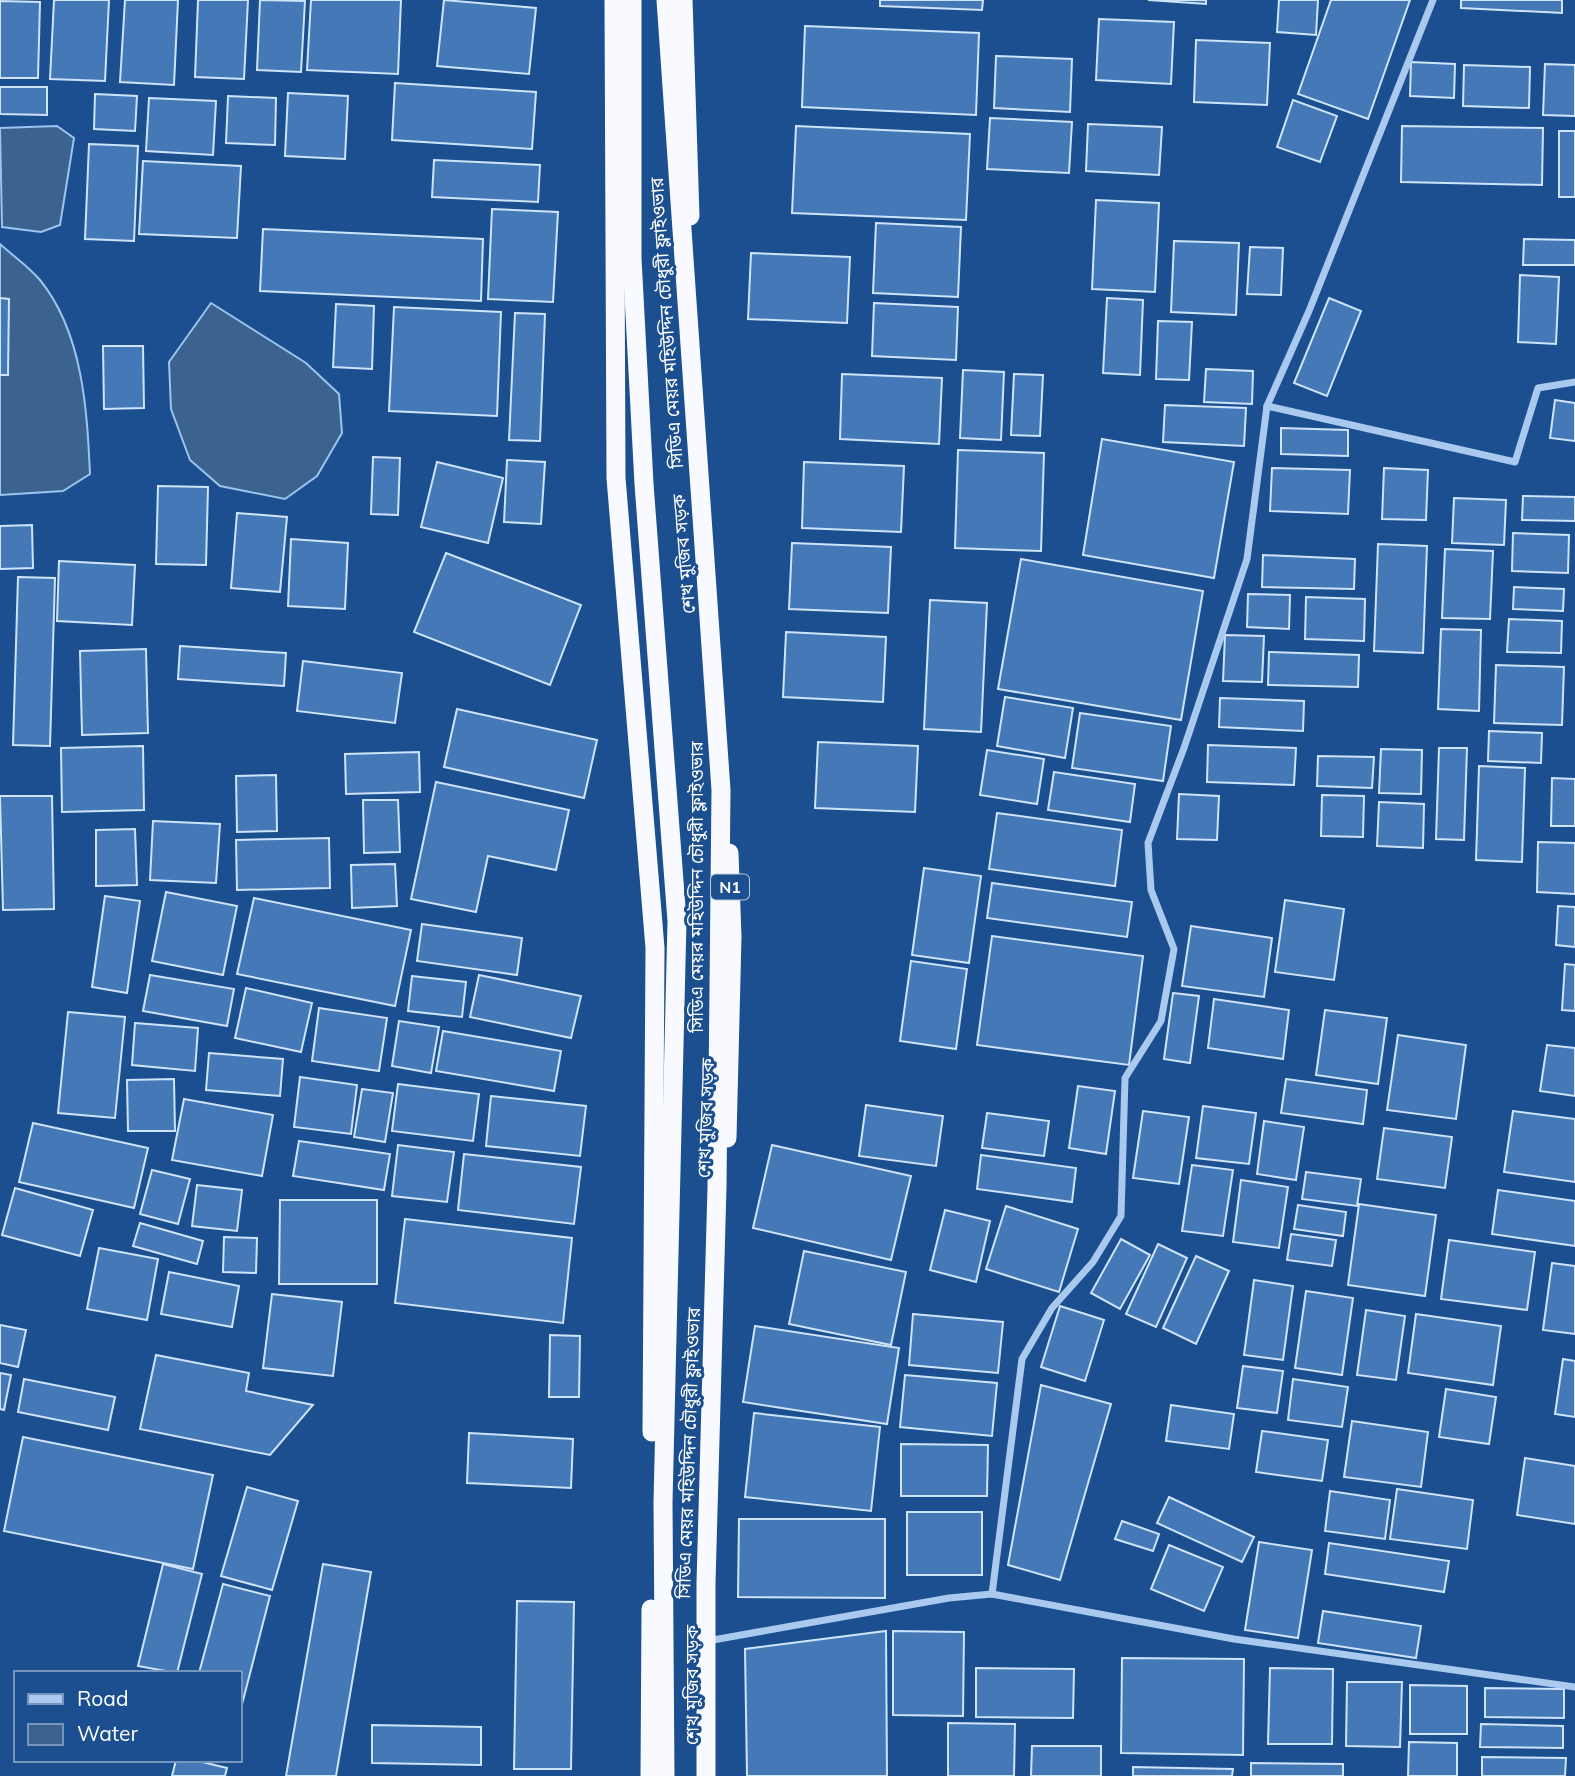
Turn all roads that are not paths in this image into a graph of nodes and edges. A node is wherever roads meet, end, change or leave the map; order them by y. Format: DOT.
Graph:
graph roads {
  1 [pos="614,0"];
  2 [pos="632,0"];
  3 [pos="666,0"];
  4 [pos="683,0"];
  5 [pos="1433,0"];
  6 [pos="1575,382"];
  7 [pos="1267,406"];
  8 [pos="992,1594"];
  9 [pos="713,1640"];
  10 [pos="1575,1687"];
  11 [pos="650,1776"];
  12 [pos="665,1776"];
  13 [pos="706,1776"];
  14 [pos="712,1776"];
  1 -- 11 [label="highway"];
  2 -- 12 [label="highway"];
  3 -- 13 [label="highway, সিডিএ মেয়র মহিউদ্দিন চৌধুরী ফ্লাইওভার, bridge"];
  4 -- 9 [label="highway, শেখ মুজিব সড়ক / N1"];
  5 -- 7 [label="street"];
  6 -- 7 [label="street"];
  7 -- 8 [label="street"];
  8 -- 9 [label="street"];
  8 -- 10 [label="street"];
  9 -- 14 [label="highway, শেখ মুজিব সড়ক / N1"];
}
